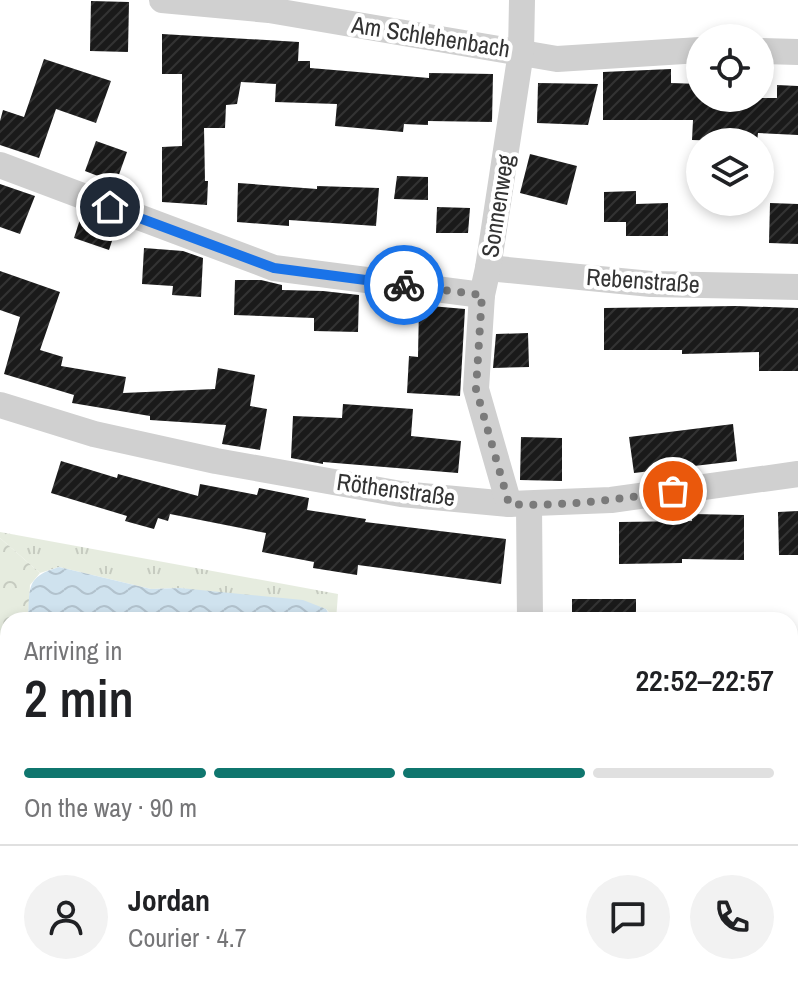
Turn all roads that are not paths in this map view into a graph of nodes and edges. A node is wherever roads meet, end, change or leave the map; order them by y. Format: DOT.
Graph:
graph roads {
  1 [pos="162,0"];
  2 [pos="522,0"];
  3 [pos="686,51"];
  4 [pos="774,51"];
  5 [pos="521,52"];
  6 [pos="798,52"];
  7 [pos="0,165"];
  8 [pos="488,268"];
  9 [pos="798,287"];
  10 [pos="482,295"];
  11 [pos="0,405"];
  12 [pos="798,474"];
  13 [pos="519,504"];
  14 [pos="529,612"];
  1 -- 5 [label="street, Am Schlehenbach"];
  2 -- 5 [label="street, Sonnenweg"];
  3 -- 5 [label="street, Am Schlehenbach"];
  4 -- 6 [label="street"];
  5 -- 8 [label="street, Sonnenweg"];
  7 -- 10 [label="street"];
  8 -- 9 [label="street, Rebenstraße"];
  8 -- 10 [label="street, Sonnenweg"];
  10 -- 13 [label="street, Sonnenweg"];
  11 -- 13 [label="street, Röthenstraße"];
  12 -- 13 [label="street, Röthenstraße"];
  13 -- 14 [label="street, Sonnenweg"];
}
